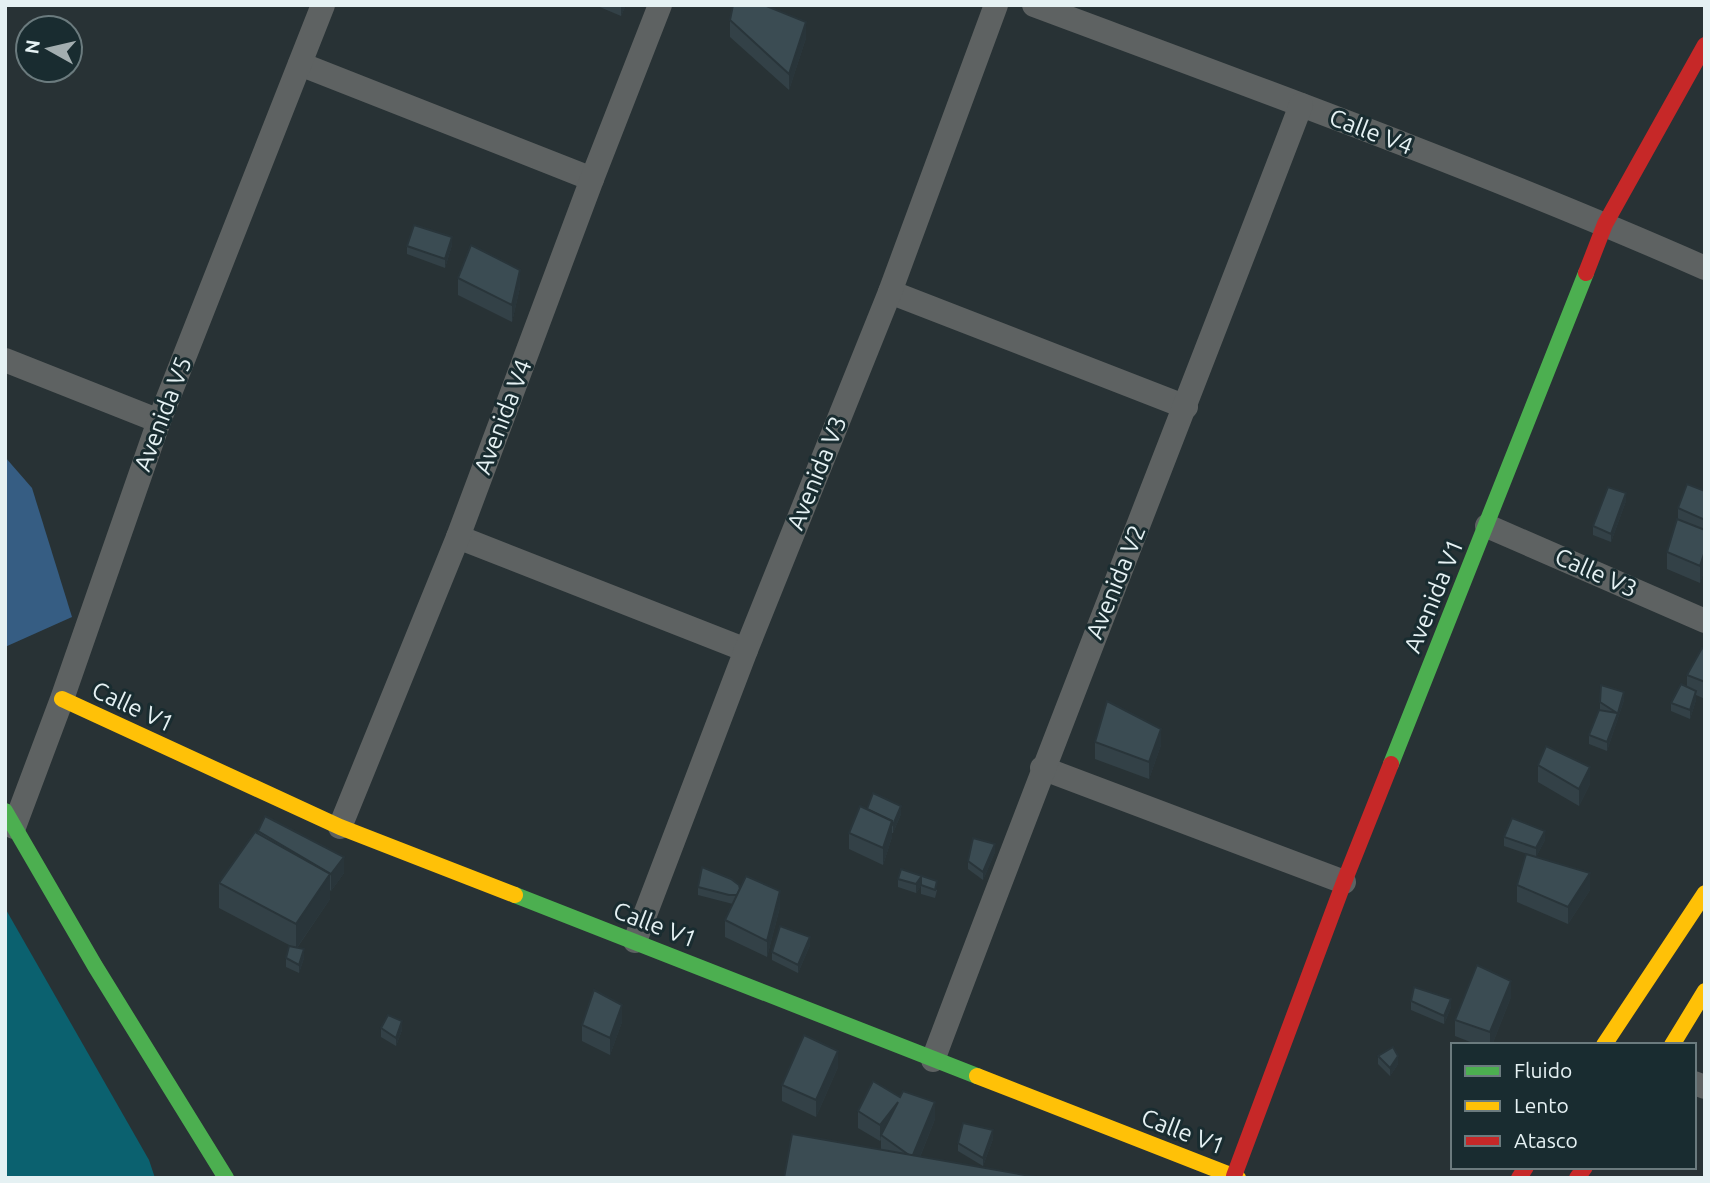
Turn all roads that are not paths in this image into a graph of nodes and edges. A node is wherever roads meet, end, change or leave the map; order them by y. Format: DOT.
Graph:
graph roads {
  1 [pos="323,5"];
  2 [pos="660,5"];
  3 [pos="996,5"];
  4 [pos="1034,5"];
  5 [pos="1705,45"];
  6 [pos="300,64"];
  7 [pos="1301,105"];
  8 [pos="592,179"];
  9 [pos="1605,224"];
  10 [pos="1705,268"];
  11 [pos="890,292"];
  12 [pos="5,360"];
  13 [pos="1186,407"];
  14 [pos="159,421"];
  15 [pos="1487,526"];
  16 [pos="458,537"];
  17 [pos="1705,621"];
  18 [pos="746,650"];
  19 [pos="62,699"];
  20 [pos="1042,768"];
  21 [pos="10,819"];
  22 [pos="340,827"];
  23 [pos="1343,882"];
  24 [pos="1705,893"];
  25 [pos="635,941"];
  26 [pos="1705,991"];
  27 [pos="1605,1043"];
  28 [pos="1673,1043"];
  29 [pos="933,1060"];
  30 [pos="1236,1177"];
  31 [pos="226,1178"];
  1 -- 6 [label="street, Avenida V5"];
  2 -- 8 [label="street, Avenida V4"];
  3 -- 11 [label="street, Avenida V3"];
  4 -- 7 [label="street, Calle V4"];
  5 -- 9 [label="street, Avenida V1"];
  6 -- 8 [label="street"];
  6 -- 14 [label="street, Avenida V5"];
  7 -- 9 [label="street, Calle V4"];
  7 -- 13 [label="street, Avenida V2"];
  8 -- 16 [label="street, Avenida V4"];
  9 -- 10 [label="street, Calle V4"];
  9 -- 15 [label="street, Avenida V1"];
  11 -- 13 [label="street"];
  11 -- 18 [label="street, Avenida V3"];
  12 -- 14 [label="street"];
  13 -- 20 [label="street, Avenida V2"];
  14 -- 19 [label="street, Avenida V5"];
  15 -- 17 [label="street, Calle V3"];
  15 -- 23 [label="street, Avenida V1"];
  16 -- 18 [label="street"];
  16 -- 22 [label="street, Avenida V4"];
  18 -- 25 [label="street, Avenida V3"];
  19 -- 21 [label="street, Avenida V5"];
  19 -- 22 [label="street, Calle V1"];
  20 -- 23 [label="street"];
  20 -- 29 [label="street, Avenida V2"];
  21 -- 31 [label="street"];
  22 -- 25 [label="street, Calle V1"];
  23 -- 30 [label="street, Avenida V1"];
  24 -- 27 [label="street"];
  25 -- 29 [label="street, Calle V1"];
  26 -- 28 [label="street"];
  29 -- 30 [label="street, Calle V1"];
}
